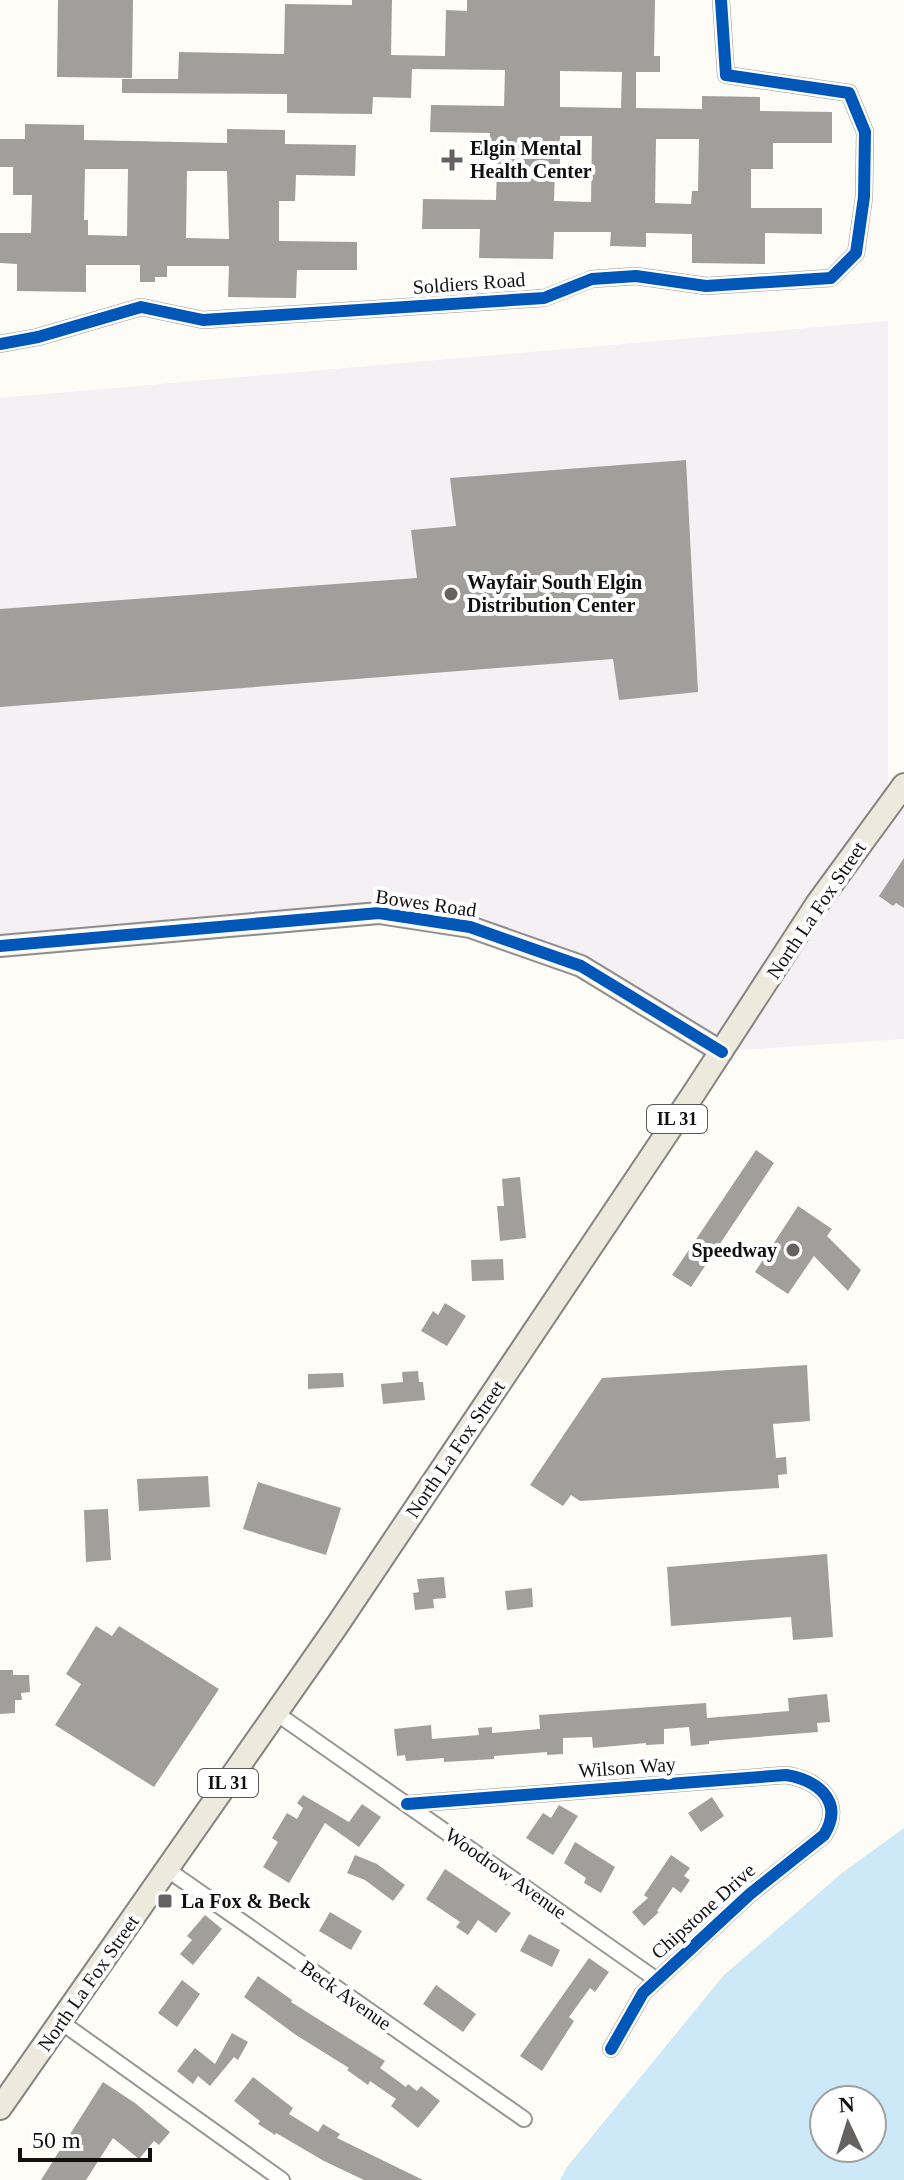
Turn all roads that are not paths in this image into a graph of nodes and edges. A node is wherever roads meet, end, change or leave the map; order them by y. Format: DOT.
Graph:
graph roads {
  1 [pos="721,0"];
  2 [pos="0,344"];
  3 [pos="904,785"];
  4 [pos="0,946"];
  5 [pos="722,1052"];
  6 [pos="276,1713"];
  7 [pos="407,1804"];
  8 [pos="830,1812"];
  9 [pos="168,1870"];
  10 [pos="657,1980"];
  11 [pos="61,2022"];
  12 [pos="611,2049"];
  13 [pos="0,2108"];
  14 [pos="524,2119"];
  15 [pos="282,2180"];
  1 -- 2 [label="street, Soldiers Road"];
  3 -- 5 [label="main road, North La Fox Street / IL 31"];
  4 -- 5 [label="street, Bowes Road"];
  5 -- 6 [label="main road, North La Fox Street / IL 31"];
  6 -- 7 [label="street, Woodrow Avenue"];
  6 -- 9 [label="main road, North La Fox Street / IL 31"];
  7 -- 8 [label="street, Wilson Way"];
  7 -- 10 [label="street, Woodrow Avenue"];
  8 -- 10 [label="street, Chipstone Drive"];
  9 -- 11 [label="main road, North La Fox Street / IL 31"];
  9 -- 14 [label="street, Beck Avenue"];
  10 -- 12 [label="street, Chipstone Drive"];
  11 -- 13 [label="main road, North La Fox Street / IL 31"];
  11 -- 15 [label="street"];
}
